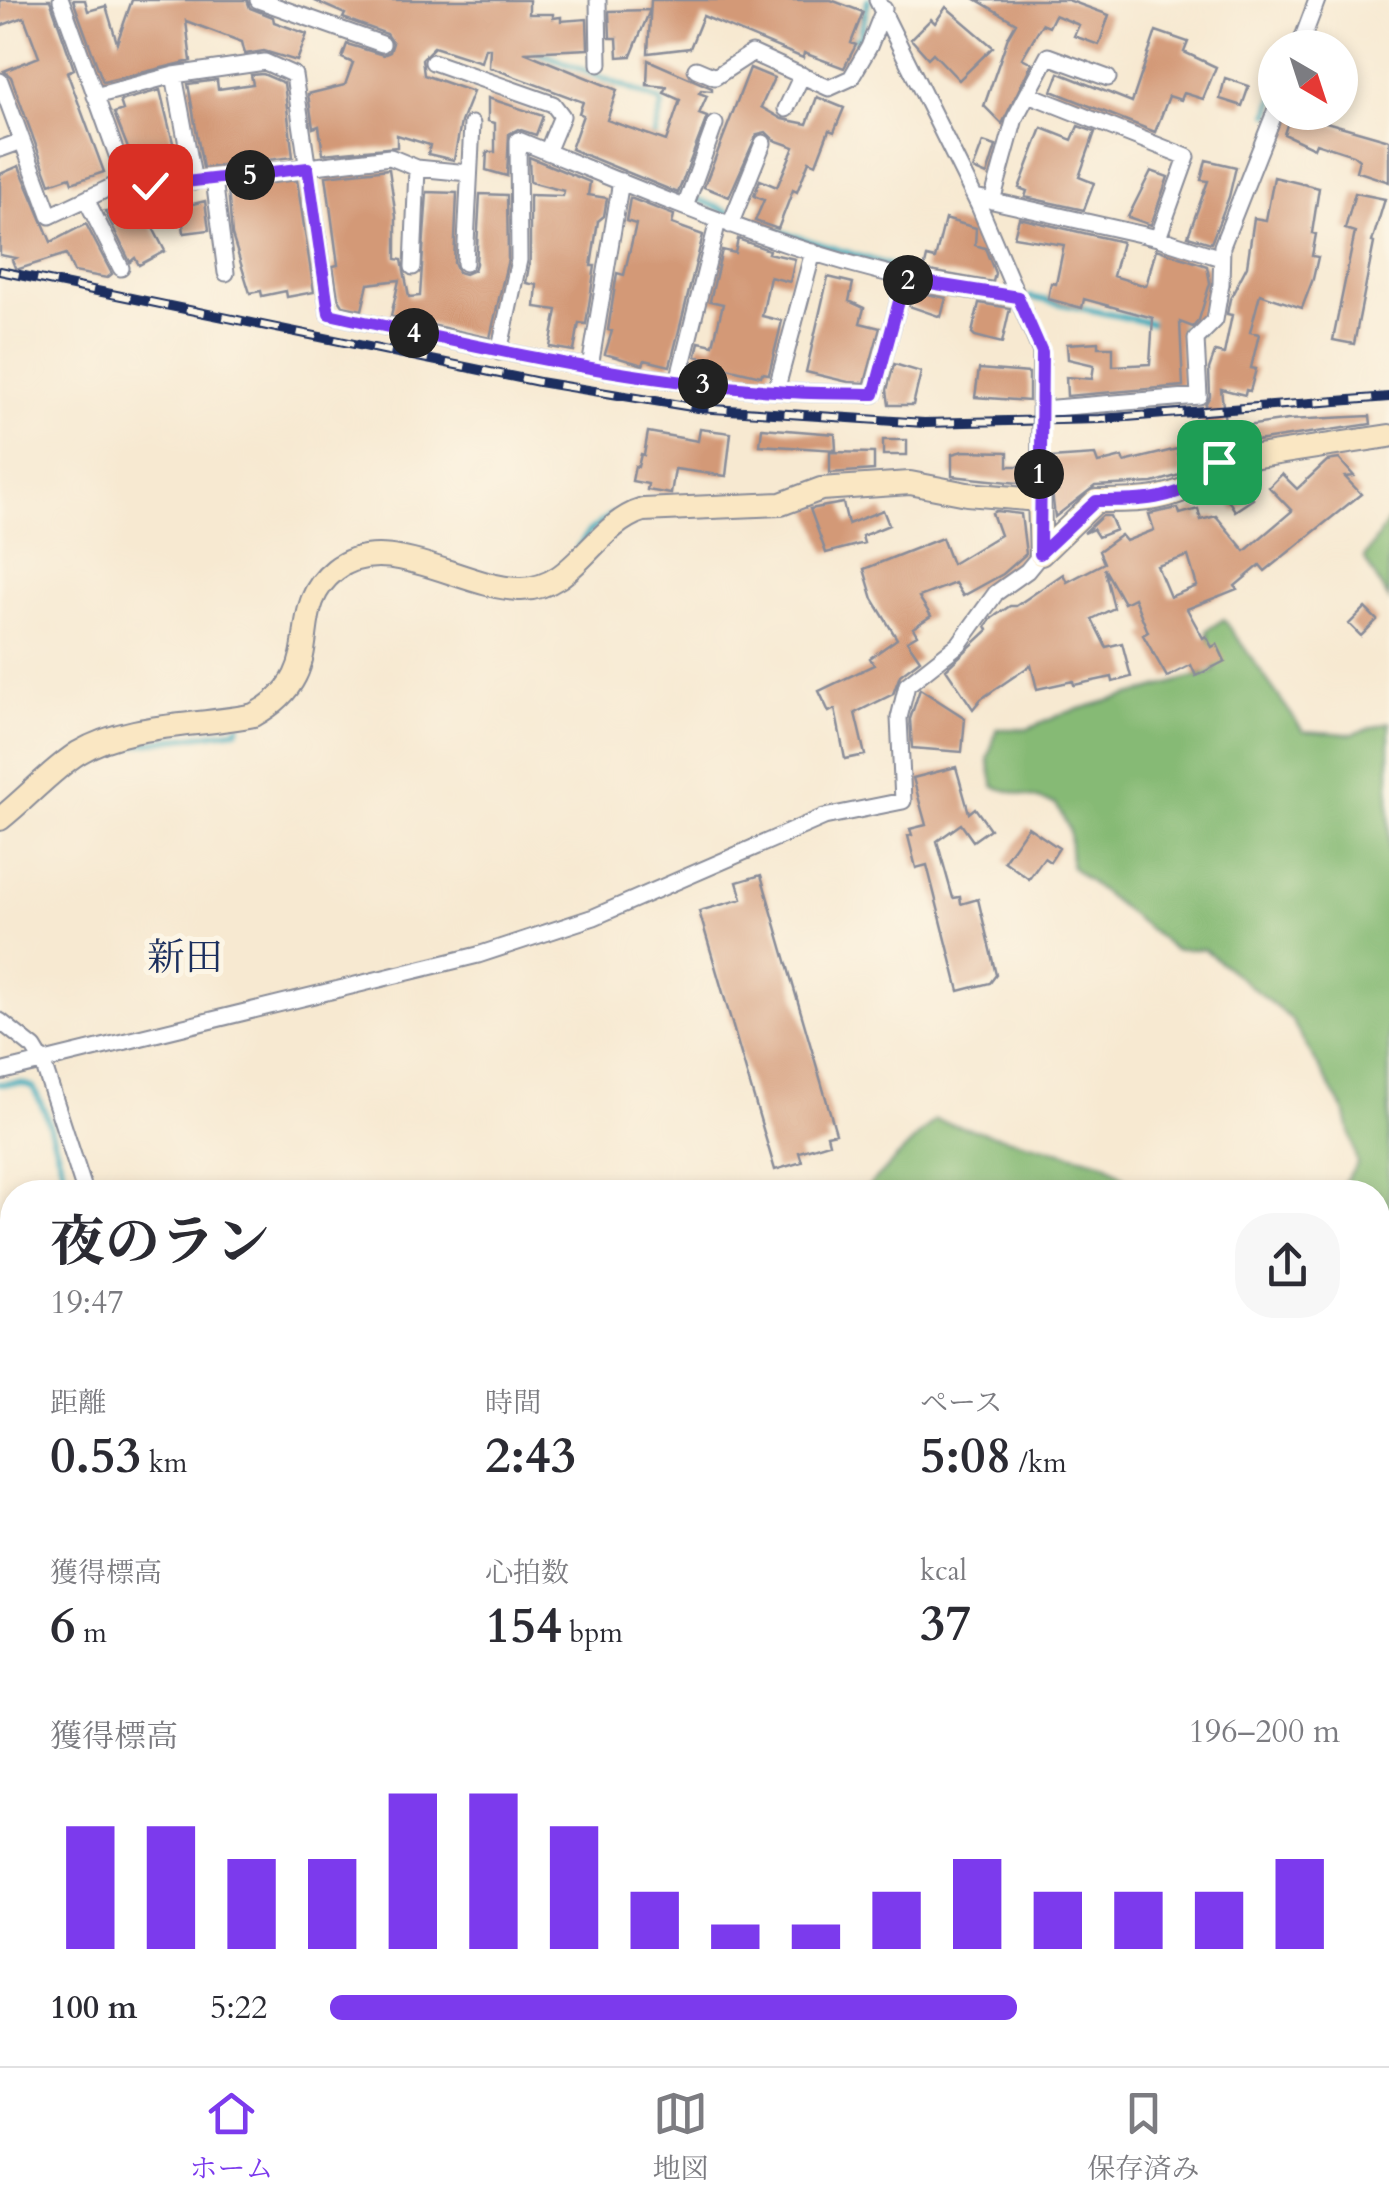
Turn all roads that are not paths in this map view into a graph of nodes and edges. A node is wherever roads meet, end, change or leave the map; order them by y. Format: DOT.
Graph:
graph roads {
  1 [pos="61,0"];
  2 [pos="258,0"];
  3 [pos="598,0"];
  4 [pos="1317,0"];
  5 [pos="880,4"];
  6 [pos="1306,30"];
  7 [pos="382,44"];
  8 [pos="433,62"];
  9 [pos="599,64"];
  10 [pos="696,70"];
  11 [pos="174,75"];
  12 [pos="802,76"];
  13 [pos="1108,78"];
  14 [pos="0,81"];
  15 [pos="1028,94"];
  16 [pos="95,96"];
  17 [pos="786,110"];
  18 [pos="472,124"];
  19 [pos="715,124"];
  20 [pos="1268,130"];
  21 [pos="22,141"];
  22 [pos="763,142"];
  23 [pos="0,149"];
  24 [pos="547,152"];
  25 [pos="308,168"];
  26 [pos="417,168"];
  27 [pos="468,173"];
  28 [pos="126,180"];
  29 [pos="214,180"];
  30 [pos="621,181"];
  31 [pos="194,182"];
  32 [pos="975,197"];
  33 [pos="86,199"];
  34 [pos="688,200"];
  35 [pos="992,201"];
  36 [pos="729,219"];
  37 [pos="1158,238"];
  38 [pos="813,252"];
  39 [pos="1218,257"];
  40 [pos="465,263"];
  41 [pos="413,267"];
  42 [pos="121,268"];
  43 [pos="226,273"];
  44 [pos="905,279"];
  45 [pos="1018,297"];
  46 [pos="500,352"];
  47 [pos="590,367"];
  48 [pos="678,381"];
  49 [pos="776,392"];
  50 [pos="1042,409"];
  51 [pos="1389,436"];
  52 [pos="1039,500"];
  53 [pos="1040,554"];
  54 [pos="0,819"];
  55 [pos="0,1021"];
  56 [pos="43,1063"];
  57 [pos="0,1072"];
  58 [pos="80,1180"];
  1 -- 16 [label="street"];
  2 -- 7 [label="street"];
  3 -- 9 [label="street"];
  4 -- 6 [label="street"];
  5 -- 12 [label="street"];
  5 -- 32 [label="street"];
  8 -- 24 [label="street"];
  10 -- 12 [label="street"];
  11 -- 16 [label="street"];
  11 -- 25 [label="street"];
  11 -- 31 [label="street"];
  12 -- 17 [label="street"];
  13 -- 15 [label="street"];
  14 -- 21 [label="street"];
  15 -- 35 [label="street"];
  15 -- 37 [label="street"];
  16 -- 28 [label="street"];
  18 -- 27 [label="street"];
  19 -- 34 [label="street"];
  20 -- 39 [label="street"];
  21 -- 23 [label="street"];
  21 -- 33 [label="street"];
  22 -- 36 [label="street"];
  24 -- 30 [label="street"];
  24 -- 46 [label="street"];
  25 -- 26 [label="street"];
  25 -- 29 [label="street"];
  25 -- 46 [label="street"];
  26 -- 27 [label="street"];
  26 -- 41 [label="street"];
  27 -- 40 [label="street"];
  28 -- 31 [label="street"];
  28 -- 33 [label="street"];
  29 -- 31 [label="street"];
  29 -- 43 [label="street"];
  30 -- 34 [label="street"];
  30 -- 47 [label="street"];
  32 -- 35 [label="street"];
  32 -- 45 [label="street"];
  33 -- 42 [label="street"];
  34 -- 36 [label="street"];
  35 -- 37 [label="street"];
  36 -- 38 [label="street"];
  36 -- 48 [label="street"];
  37 -- 39 [label="street"];
  38 -- 44 [label="street"];
  38 -- 49 [label="street"];
  39 -- 50 [label="street"];
  44 -- 45 [label="street"];
  44 -- 49 [label="street"];
  45 -- 50 [label="street"];
  46 -- 47 [label="street"];
  47 -- 48 [label="street"];
  48 -- 49 [label="street"];
  50 -- 52 [label="street"];
  51 -- 53 [label="main road"];
  52 -- 53 [label="main road"];
  52 -- 54 [label="main road"];
  53 -- 56 [label="street"];
  55 -- 56 [label="street"];
  56 -- 57 [label="street"];
  56 -- 58 [label="street"];
}
